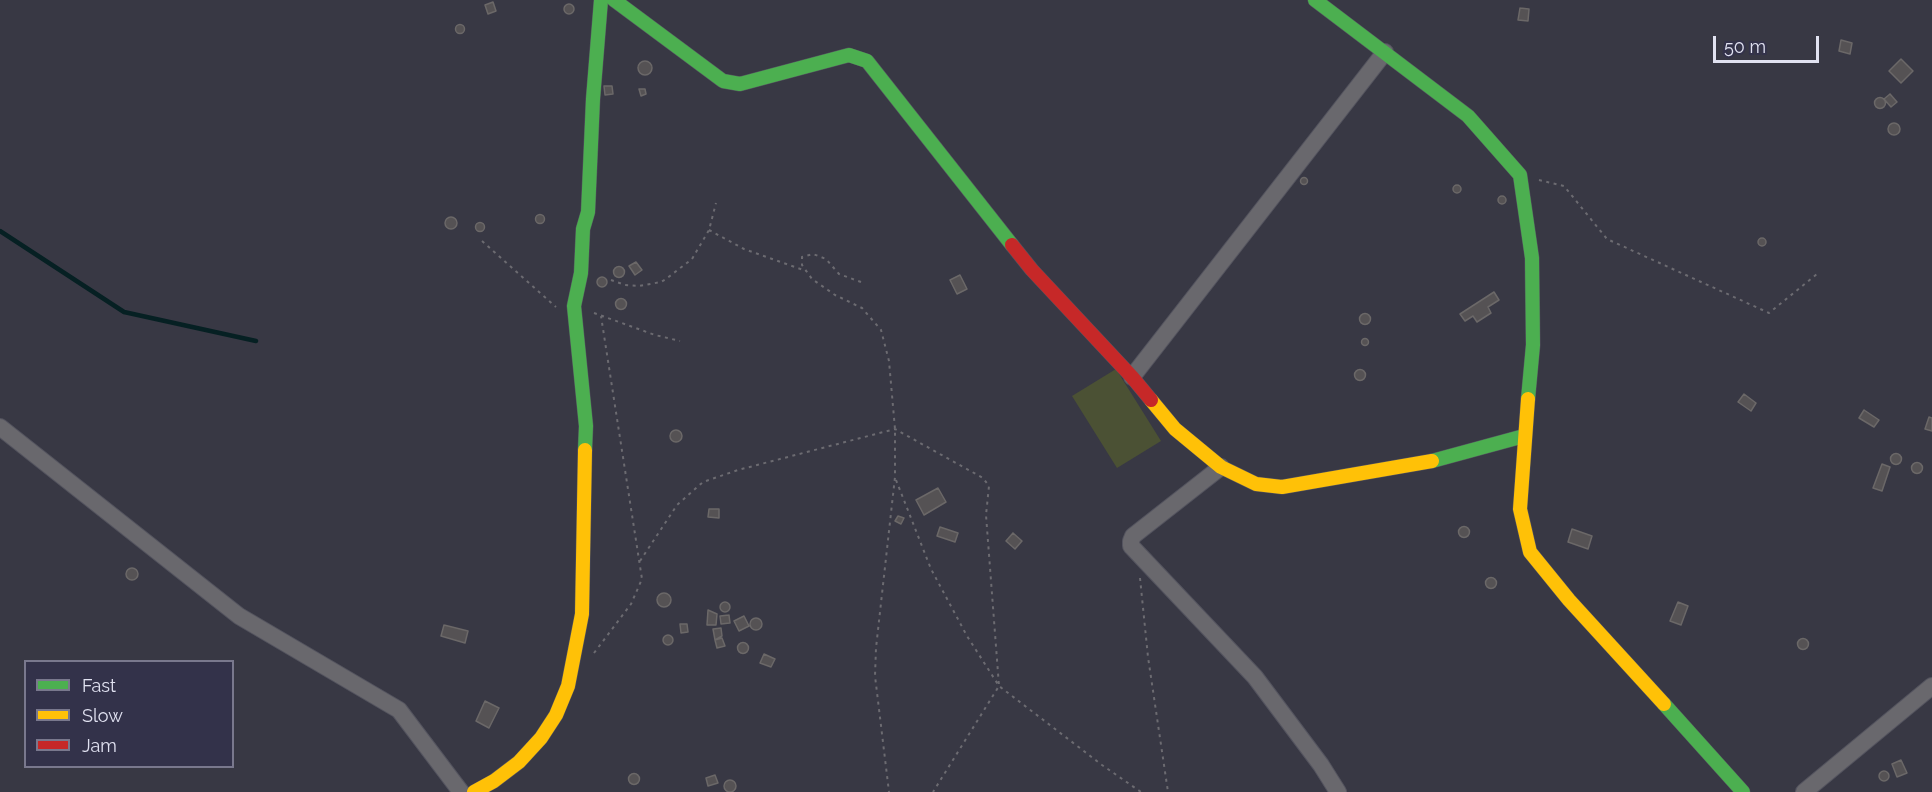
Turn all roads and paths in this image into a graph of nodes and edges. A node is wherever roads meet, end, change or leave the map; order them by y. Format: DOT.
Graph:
graph roads {
  1 [pos="601,0"];
  2 [pos="614,0"];
  3 [pos="1315,0"];
  4 [pos="1385,52"];
  5 [pos="1520,175"];
  6 [pos="716,203"];
  7 [pos="709,230"];
  8 [pos="482,241"];
  9 [pos="806,271"];
  10 [pos="1817,274"];
  11 [pos="611,280"];
  12 [pos="861,282"];
  13 [pos="574,306"];
  14 [pos="601,316"];
  15 [pos="576,324"];
  16 [pos="680,341"];
  17 [pos="1132,377"];
  18 [pos="0,427"];
  19 [pos="894,429"];
  20 [pos="1524,436"];
  21 [pos="1221,467"];
  22 [pos="895,477"];
  23 [pos="1138,554"];
  24 [pos="640,561"];
  25 [pos="593,655"];
  26 [pos="999,686"];
  27 [pos="1932,686"];
  28 [pos="460,792"];
  29 [pos="474,792"];
  30 [pos="889,792"];
  31 [pos="933,792"];
  32 [pos="1141,792"];
  33 [pos="1168,792"];
  34 [pos="1338,792"];
  35 [pos="1743,792"];
  36 [pos="1804,792"];
  1 -- 13 [label="street"];
  2 -- 17 [label="street"];
  3 -- 4 [label="street"];
  4 -- 5 [label="street"];
  4 -- 17 [label="street"];
  5 -- 10 [label="path"];
  5 -- 20 [label="street"];
  6 -- 7 [label="path"];
  7 -- 9 [label="path"];
  7 -- 11 [label="path"];
  8 -- 15 [label="path"];
  9 -- 12 [label="path"];
  9 -- 19 [label="path"];
  13 -- 14 [label="path"];
  13 -- 15 [label="street"];
  14 -- 16 [label="path"];
  14 -- 24 [label="path"];
  15 -- 29 [label="street"];
  17 -- 21 [label="street"];
  18 -- 28 [label="street"];
  19 -- 22 [label="path"];
  19 -- 24 [label="path"];
  19 -- 26 [label="path"];
  20 -- 21 [label="street"];
  20 -- 35 [label="street"];
  21 -- 23 [label="street"];
  22 -- 26 [label="path"];
  22 -- 30 [label="path"];
  23 -- 33 [label="path"];
  23 -- 34 [label="street"];
  24 -- 25 [label="path"];
  26 -- 31 [label="path"];
  26 -- 32 [label="path"];
  27 -- 36 [label="street"];
}
